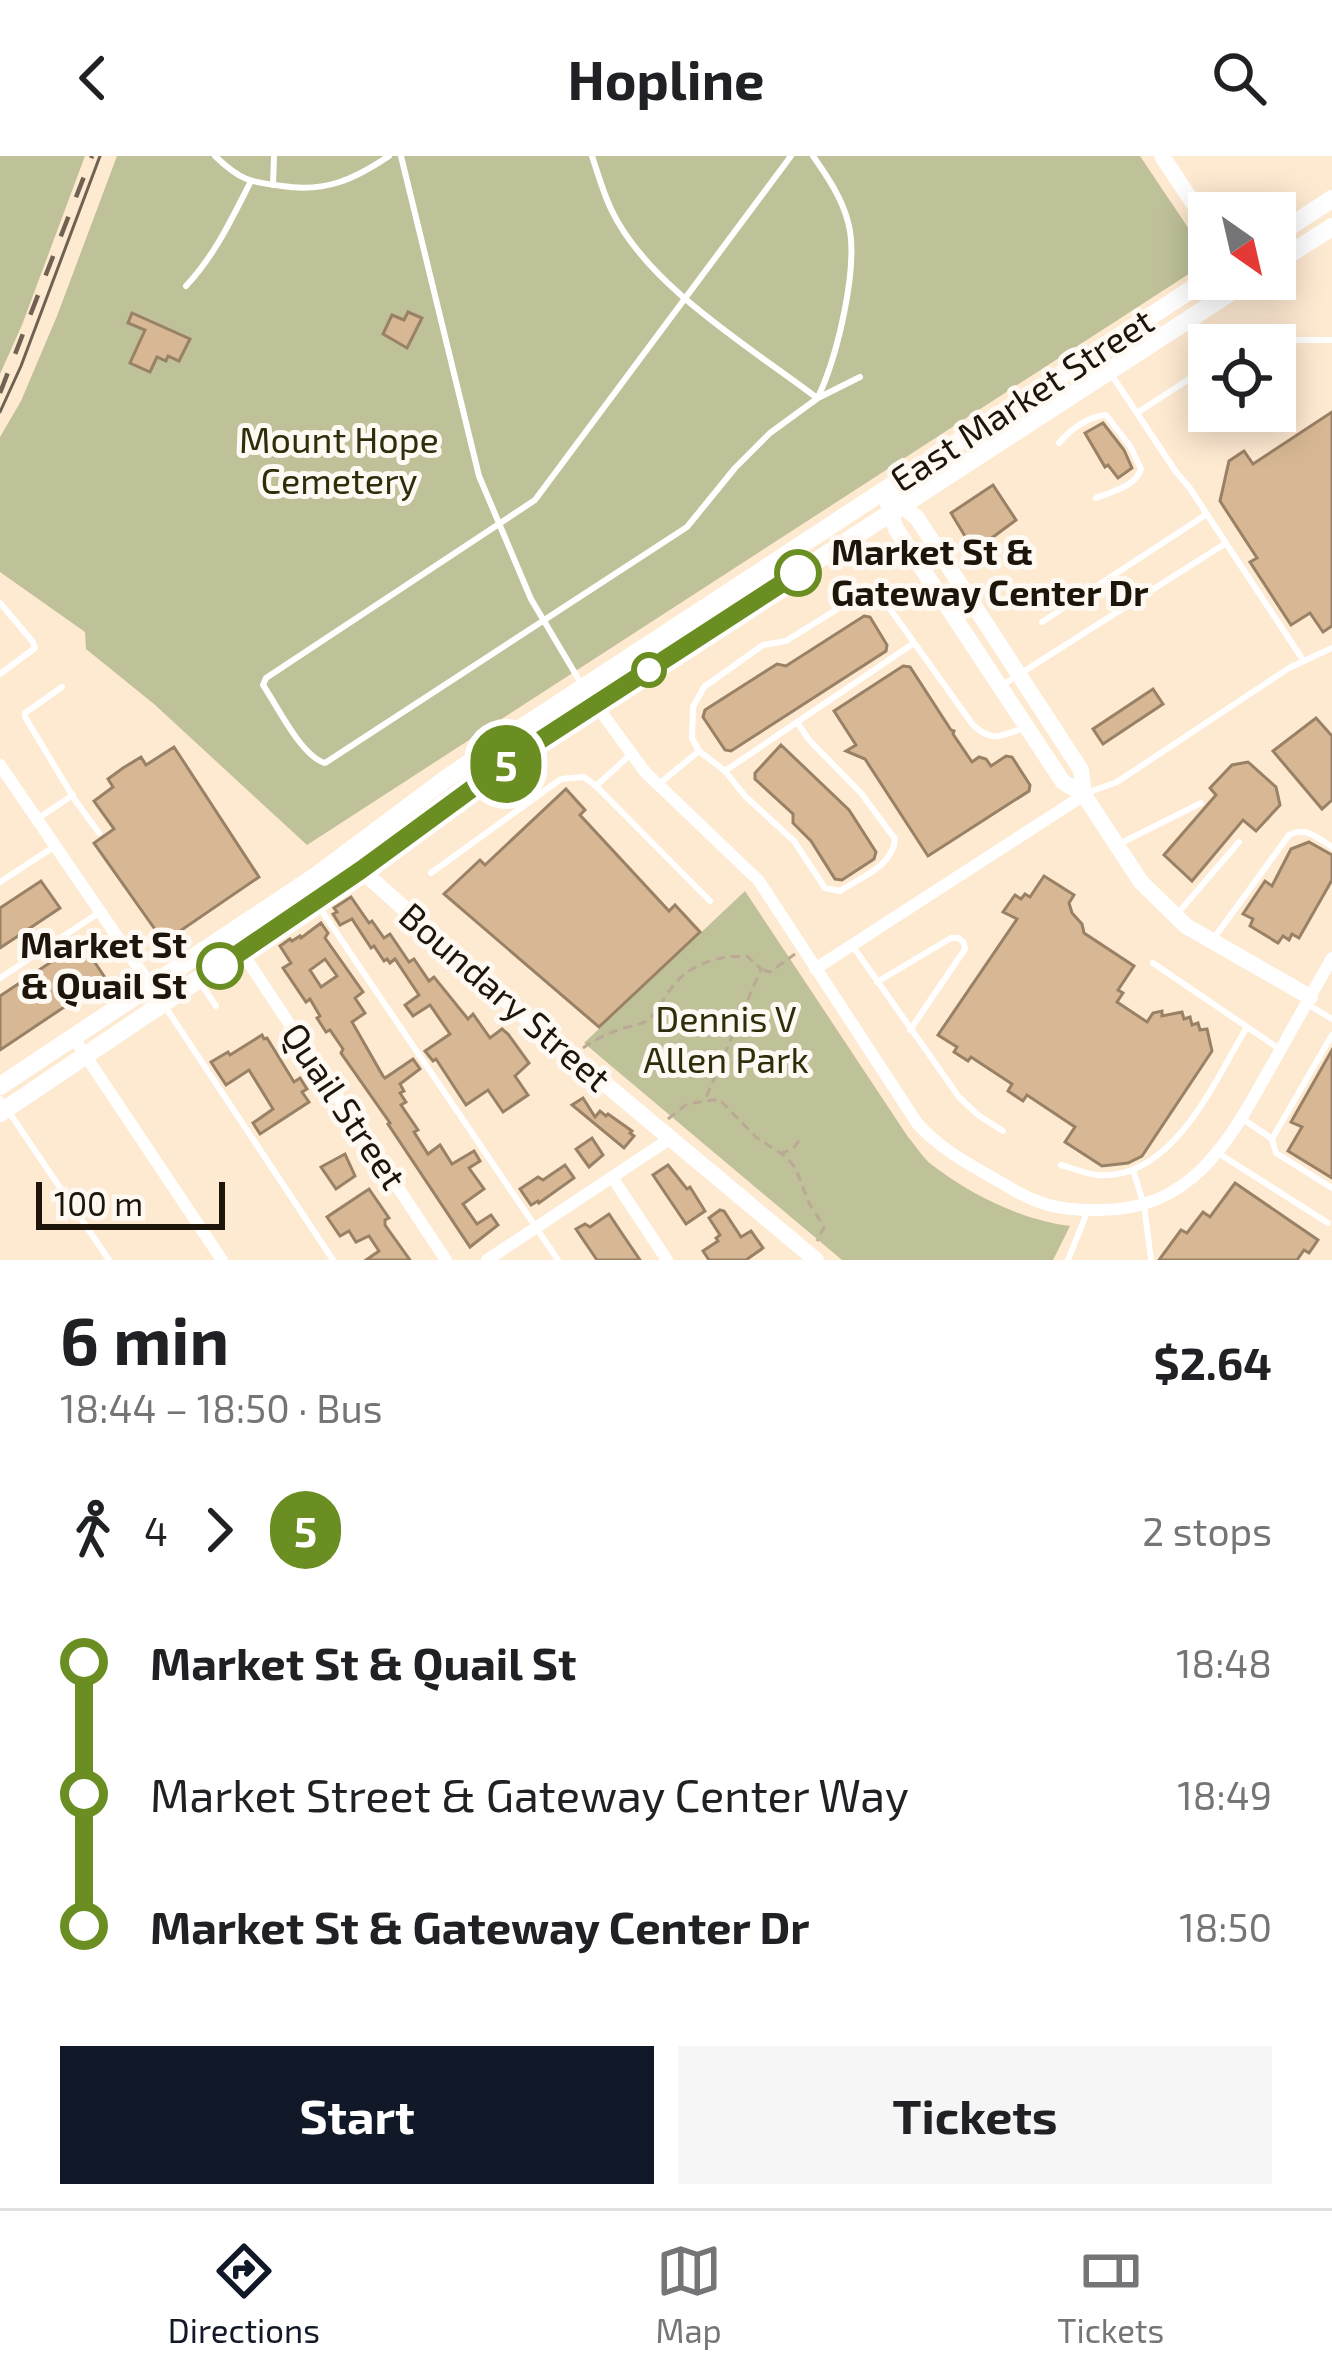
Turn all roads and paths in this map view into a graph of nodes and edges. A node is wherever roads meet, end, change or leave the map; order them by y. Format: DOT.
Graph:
graph roads {
  1 [pos="215,156"];
  2 [pos="274,156"];
  3 [pos="389,156"];
  4 [pos="401,156"];
  5 [pos="592,156"];
  6 [pos="791,156"];
  7 [pos="813,156"];
  8 [pos="1162,156"];
  9 [pos="250,183"];
  10 [pos="273,185"];
  11 [pos="1188,195"];
  12 [pos="1332,200"];
  13 [pos="1296,223"];
  14 [pos="1332,227"];
  15 [pos="1296,250"];
  16 [pos="186,286"];
  17 [pos="1188,292"];
  18 [pos="687,299"];
  19 [pos="1216,300"];
  20 [pos="1296,340"];
  21 [pos="1332,340"];
  22 [pos="1109,370"];
  23 [pos="860,377"];
  24 [pos="1188,380"];
  25 [pos="818,398"];
  26 [pos="1137,413"];
  27 [pos="1059,443"];
  28 [pos="884,491"];
  29 [pos="1096,498"];
  30 [pos="896,509"];
  31 [pos="1208,514"];
  32 [pos="497,525"];
  33 [pos="1226,543"];
  34 [pos="0,603"];
  35 [pos="543,622"];
  36 [pos="1042,622"];
  37 [pos="914,643"];
  38 [pos="1332,647"];
  39 [pos="1303,660"];
  40 [pos="0,674"];
  41 [pos="1019,674"];
  42 [pos="1000,686"];
  43 [pos="62,687"];
  44 [pos="584,688"];
  45 [pos="596,705"];
  46 [pos="797,722"];
  47 [pos="1027,727"];
  48 [pos="486,751"];
  49 [pos="699,751"];
  50 [pos="630,754"];
  51 [pos="0,765"];
  52 [pos="724,771"];
  53 [pos="659,784"];
  54 [pos="596,786"];
  55 [pos="73,795"];
  56 [pos="1084,795"];
  57 [pos="1201,803"];
  58 [pos="37,819"];
  59 [pos="99,833"];
  60 [pos="1239,842"];
  61 [pos="55,846"];
  62 [pos="1116,846"];
  63 [pos="1332,847"];
  64 [pos="0,865"];
  65 [pos="361,870"];
  66 [pos="431,873"];
  67 [pos="4,879"];
  68 [pos="315,901"];
  69 [pos="710,901"];
  70 [pos="100,912"];
  71 [pos="1175,916"];
  72 [pos="1212,941"];
  73 [pos="852,945"];
  74 [pos="802,949"];
  75 [pos="241,951"];
  76 [pos="1332,958"];
  77 [pos="1153,963"];
  78 [pos="761,969"];
  79 [pos="815,970"];
  80 [pos="0,978"];
  81 [pos="198,980"];
  82 [pos="877,982"];
  83 [pos="150,986"];
  84 [pos="1308,1000"];
  85 [pos="163,1004"];
  86 [pos="216,1006"];
  87 [pos="1332,1018"];
  88 [pos="1247,1027"];
  89 [pos="910,1030"];
  90 [pos="1332,1035"];
  91 [pos="73,1037"];
  92 [pos="1280,1050"];
  93 [pos="85,1056"];
  94 [pos="572,1057"];
  95 [pos="0,1086"];
  96 [pos="705,1100"];
  97 [pos="2,1107"];
  98 [pos="1242,1119"];
  99 [pos="1003,1131"];
  100 [pos="664,1133"];
  101 [pos="801,1138"];
  102 [pos="1272,1139"];
  103 [pos="1218,1153"];
  104 [pos="780,1154"];
  105 [pos="1060,1165"];
  106 [pos="1133,1169"];
  107 [pos="612,1177"];
  108 [pos="1332,1188"];
  109 [pos="1144,1205"];
  110 [pos="1088,1210"];
  111 [pos="1328,1223"];
  112 [pos="536,1227"];
  113 [pos="812,1256"];
  114 [pos="109,1260"];
  115 [pos="222,1260"];
  116 [pos="333,1260"];
  117 [pos="446,1260"];
  118 [pos="487,1260"];
  119 [pos="558,1260"];
  120 [pos="668,1260"];
  121 [pos="1068,1260"];
  122 [pos="1151,1260"];
  1 -- 9 [label="lane"];
  2 -- 10 [label="lane"];
  3 -- 10 [label="lane"];
  4 -- 32 [label="lane"];
  5 -- 18 [label="lane"];
  6 -- 18 [label="lane"];
  7 -- 25 [label="lane"];
  8 -- 11 [label="street"];
  9 -- 10 [label="lane"];
  9 -- 16 [label="lane"];
  12 -- 13 [label="main road"];
  14 -- 15 [label="main road"];
  17 -- 28 [label="main road, East Market Street"];
  18 -- 25 [label="lane"];
  18 -- 32 [label="lane"];
  19 -- 22 [label="main road, East Market Street"];
  20 -- 21 [label="lane"];
  22 -- 26 [label="lane"];
  22 -- 30 [label="main road, East Market Street"];
  23 -- 25 [label="lane"];
  24 -- 26 [label="lane"];
  25 -- 35 [label="lane"];
  26 -- 31 [label="lane"];
  27 -- 29 [label="lane"];
  28 -- 30 [label="street"];
  28 -- 44 [label="main road, East Market Street"];
  30 -- 41 [label="street"];
  30 -- 42 [label="street"];
  30 -- 45 [label="main road, East Market Street"];
  31 -- 33 [label="lane"];
  31 -- 36 [label="lane"];
  32 -- 35 [label="lane"];
  32 -- 35 [label="lane"];
  33 -- 39 [label="lane"];
  33 -- 41 [label="lane"];
  34 -- 40 [label="lane"];
  35 -- 44 [label="lane"];
  37 -- 46 [label="lane"];
  37 -- 47 [label="lane"];
  37 -- 49 [label="lane"];
  38 -- 39 [label="lane"];
  39 -- 56 [label="lane"];
  41 -- 42 [label="lane"];
  41 -- 56 [label="street"];
  42 -- 47 [label="street"];
  43 -- 55 [label="lane"];
  44 -- 45 [label="street"];
  44 -- 48 [label="main road, East Market Street"];
  45 -- 50 [label="street"];
  45 -- 65 [label="main road, East Market Street"];
  46 -- 52 [label="lane"];
  46 -- 52 [label="lane"];
  47 -- 56 [label="street"];
  48 -- 65 [label="main road"];
  48 -- 83 [label="main road, East Market Street"];
  49 -- 52 [label="lane"];
  49 -- 53 [label="lane"];
  50 -- 53 [label="street"];
  50 -- 54 [label="lane"];
  51 -- 58 [label="street"];
  53 -- 74 [label="street"];
  54 -- 66 [label="lane"];
  54 -- 69 [label="lane"];
  55 -- 58 [label="lane"];
  55 -- 59 [label="lane"];
  56 -- 62 [label="street"];
  56 -- 73 [label="street"];
  57 -- 62 [label="lane"];
  58 -- 61 [label="street"];
  60 -- 71 [label="lane"];
  61 -- 67 [label="lane"];
  61 -- 70 [label="street"];
  62 -- 71 [label="street"];
  63 -- 72 [label="lane"];
  64 -- 67 [label="lane"];
  65 -- 68 [label="main road, East Market Street"];
  65 -- 94 [label="street, Boundary Street"];
  68 -- 75 [label="main road, East Market Street"];
  68 -- 112 [label="lane"];
  70 -- 80 [label="lane"];
  70 -- 83 [label="street"];
  71 -- 72 [label="street"];
  72 -- 84 [label="street"];
  73 -- 79 [label="street"];
  73 -- 82 [label="lane"];
  74 -- 78 [label="path"];
  74 -- 79 [label="street"];
  75 -- 81 [label="main road, East Market Street"];
  75 -- 117 [label="street, Quail Street"];
  76 -- 84 [label="street"];
  77 -- 88 [label="lane"];
  78 -- 94 [label="path"];
  78 -- 96 [label="path"];
  79 -- 110 [label="street"];
  81 -- 85 [label="main road, East Market Street"];
  81 -- 86 [label="lane"];
  82 -- 89 [label="lane"];
  82 -- 89 [label="lane"];
  83 -- 85 [label="street"];
  83 -- 91 [label="main road, East Market Street"];
  84 -- 87 [label="lane"];
  84 -- 92 [label="street"];
  85 -- 93 [label="main road, East Market Street"];
  85 -- 116 [label="lane"];
  88 -- 92 [label="lane"];
  88 -- 106 [label="lane"];
  89 -- 99 [label="lane"];
  90 -- 102 [label="lane"];
  91 -- 93 [label="street"];
  91 -- 95 [label="main road, East Market Street"];
  92 -- 98 [label="street"];
  93 -- 97 [label="main road, East Market Street"];
  93 -- 115 [label="street"];
  94 -- 100 [label="street, Boundary Street"];
  96 -- 100 [label="path"];
  96 -- 104 [label="path"];
  97 -- 114 [label="lane"];
  98 -- 102 [label="lane"];
  98 -- 103 [label="street"];
  100 -- 107 [label="street"];
  100 -- 113 [label="street, Boundary Street"];
  101 -- 104 [label="path"];
  102 -- 108 [label="lane"];
  103 -- 109 [label="street"];
  103 -- 111 [label="lane"];
  104 -- 113 [label="path"];
  105 -- 106 [label="lane"];
  106 -- 109 [label="lane"];
  107 -- 112 [label="street"];
  107 -- 120 [label="street"];
  109 -- 110 [label="street"];
  109 -- 122 [label="lane"];
  110 -- 121 [label="lane"];
  112 -- 118 [label="street"];
  112 -- 119 [label="lane"];
}
